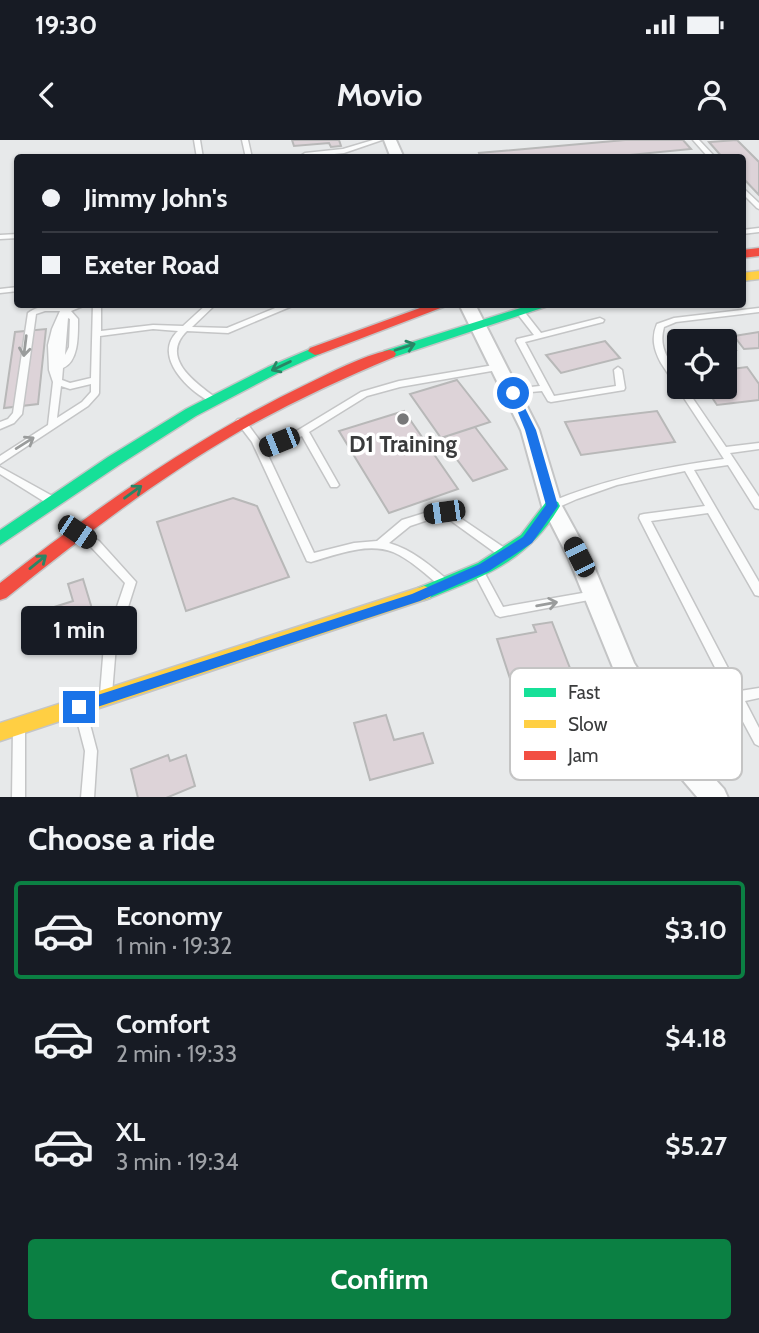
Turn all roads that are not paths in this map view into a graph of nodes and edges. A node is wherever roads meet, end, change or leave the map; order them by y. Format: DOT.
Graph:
graph roads {
  1 [pos="379,140"];
  2 [pos="696,140"];
  3 [pos="314,154"];
  4 [pos="709,154"];
  5 [pos="746,193"];
  6 [pos="759,207"];
  7 [pos="47,308"];
  8 [pos="61,308"];
  9 [pos="69,308"];
  10 [pos="97,308"];
  11 [pos="208,308"];
  12 [pos="283,308"];
  13 [pos="470,308"];
  14 [pos="534,308"];
  15 [pos="65,309"];
  16 [pos="413,309"];
  17 [pos="759,310"];
  18 [pos="520,312"];
  19 [pos="600,320"];
  20 [pos="479,323"];
  21 [pos="183,330"];
  22 [pos="96,334"];
  23 [pos="539,336"];
  24 [pos="667,365"];
  25 [pos="500,367"];
  26 [pos="618,370"];
  27 [pos="95,380"];
  28 [pos="56,381"];
  29 [pos="545,388"];
  30 [pos="513,393"];
  31 [pos="689,399"];
  32 [pos="213,400"];
  33 [pos="241,421"];
  34 [pos="0,426"];
  35 [pos="52,426"];
  36 [pos="303,430"];
  37 [pos="759,446"];
  38 [pos="260,450"];
  39 [pos="722,451"];
  40 [pos="0,461"];
  41 [pos="729,462"];
  42 [pos="687,467"];
  43 [pos="0,470"];
  44 [pos="334,485"];
  45 [pos="53,501"];
  46 [pos="759,505"];
  47 [pos="552,506"];
  48 [pos="711,509"];
  49 [pos="77,532"];
  50 [pos="0,540"];
  51 [pos="380,545"];
  52 [pos="505,554"];
  53 [pos="478,571"];
  54 [pos="447,586"];
  55 [pos="759,592"];
  56 [pos="0,593"];
  57 [pos="594,595"];
  58 [pos="624,668"];
  59 [pos="722,668"];
  60 [pos="106,698"];
  61 [pos="79,707"];
  62 [pos="742,707"];
  63 [pos="19,727"];
  64 [pos="0,732"];
  65 [pos="759,740"];
  66 [pos="700,780"];
  67 [pos="18,797"];
  68 [pos="87,797"];
  69 [pos="715,797"];
  1 -- 3 [label="lane"];
  2 -- 4 [label="lane"];
  5 -- 6 [label="lane"];
  7 -- 34 [label="lane, one-way"];
  15 -- 8 [label="lane, one-way"];
  9 -- 15 [label="lane"];
  10 -- 22 [label="lane"];
  11 -- 21 [label="lane"];
  12 -- 21 [label="lane"];
  13 -- 20 [label="street"];
  14 -- 18 [label="main road"];
  15 -- 28 [label="lane"];
  16 -- 32 [label="main road, one-way"];
  17 -- 24 [label="lane"];
  18 -- 20 [label="main road"];
  18 -- 23 [label="lane"];
  19 -- 23 [label="lane"];
  20 -- 25 [label="street"];
  33 -- 20 [label="main road, one-way"];
  21 -- 22 [label="lane"];
  21 -- 32 [label="lane"];
  22 -- 27 [label="lane"];
  23 -- 29 [label="lane"];
  25 -- 30 [label="street"];
  25 -- 36 [label="lane"];
  26 -- 29 [label="lane"];
  27 -- 28 [label="lane"];
  27 -- 35 [label="lane"];
  28 -- 35 [label="lane"];
  29 -- 30 [label="lane"];
  30 -- 47 [label="street"];
  31 -- 39 [label="lane"];
  32 -- 45 [label="main road"];
  33 -- 38 [label="lane"];
  49 -- 33 [label="main road, one-way"];
  40 -- 35 [label="lane, one-way"];
  36 -- 38 [label="lane"];
  36 -- 44 [label="lane"];
  37 -- 39 [label="lane"];
  38 -- 51 [label="lane"];
  39 -- 41 [label="lane"];
  41 -- 42 [label="lane"];
  41 -- 46 [label="lane"];
  42 -- 47 [label="lane"];
  42 -- 48 [label="lane"];
  43 -- 45 [label="lane"];
  45 -- 50 [label="main road"];
  47 -- 52 [label="main road"];
  47 -- 57 [label="street"];
  48 -- 55 [label="lane"];
  48 -- 59 [label="lane"];
  56 -- 49 [label="main road, one-way"];
  49 -- 60 [label="lane"];
  51 -- 52 [label="lane"];
  51 -- 54 [label="lane"];
  52 -- 53 [label="main road"];
  53 -- 54 [label="main road"];
  53 -- 57 [label="lane, one-way"];
  54 -- 60 [label="main road"];
  57 -- 58 [label="street"];
  60 -- 61 [label="main road"];
  61 -- 63 [label="main road"];
  61 -- 68 [label="lane"];
  62 -- 65 [label="lane"];
  63 -- 64 [label="main road"];
  63 -- 67 [label="lane"];
  66 -- 69 [label="street"];
}
